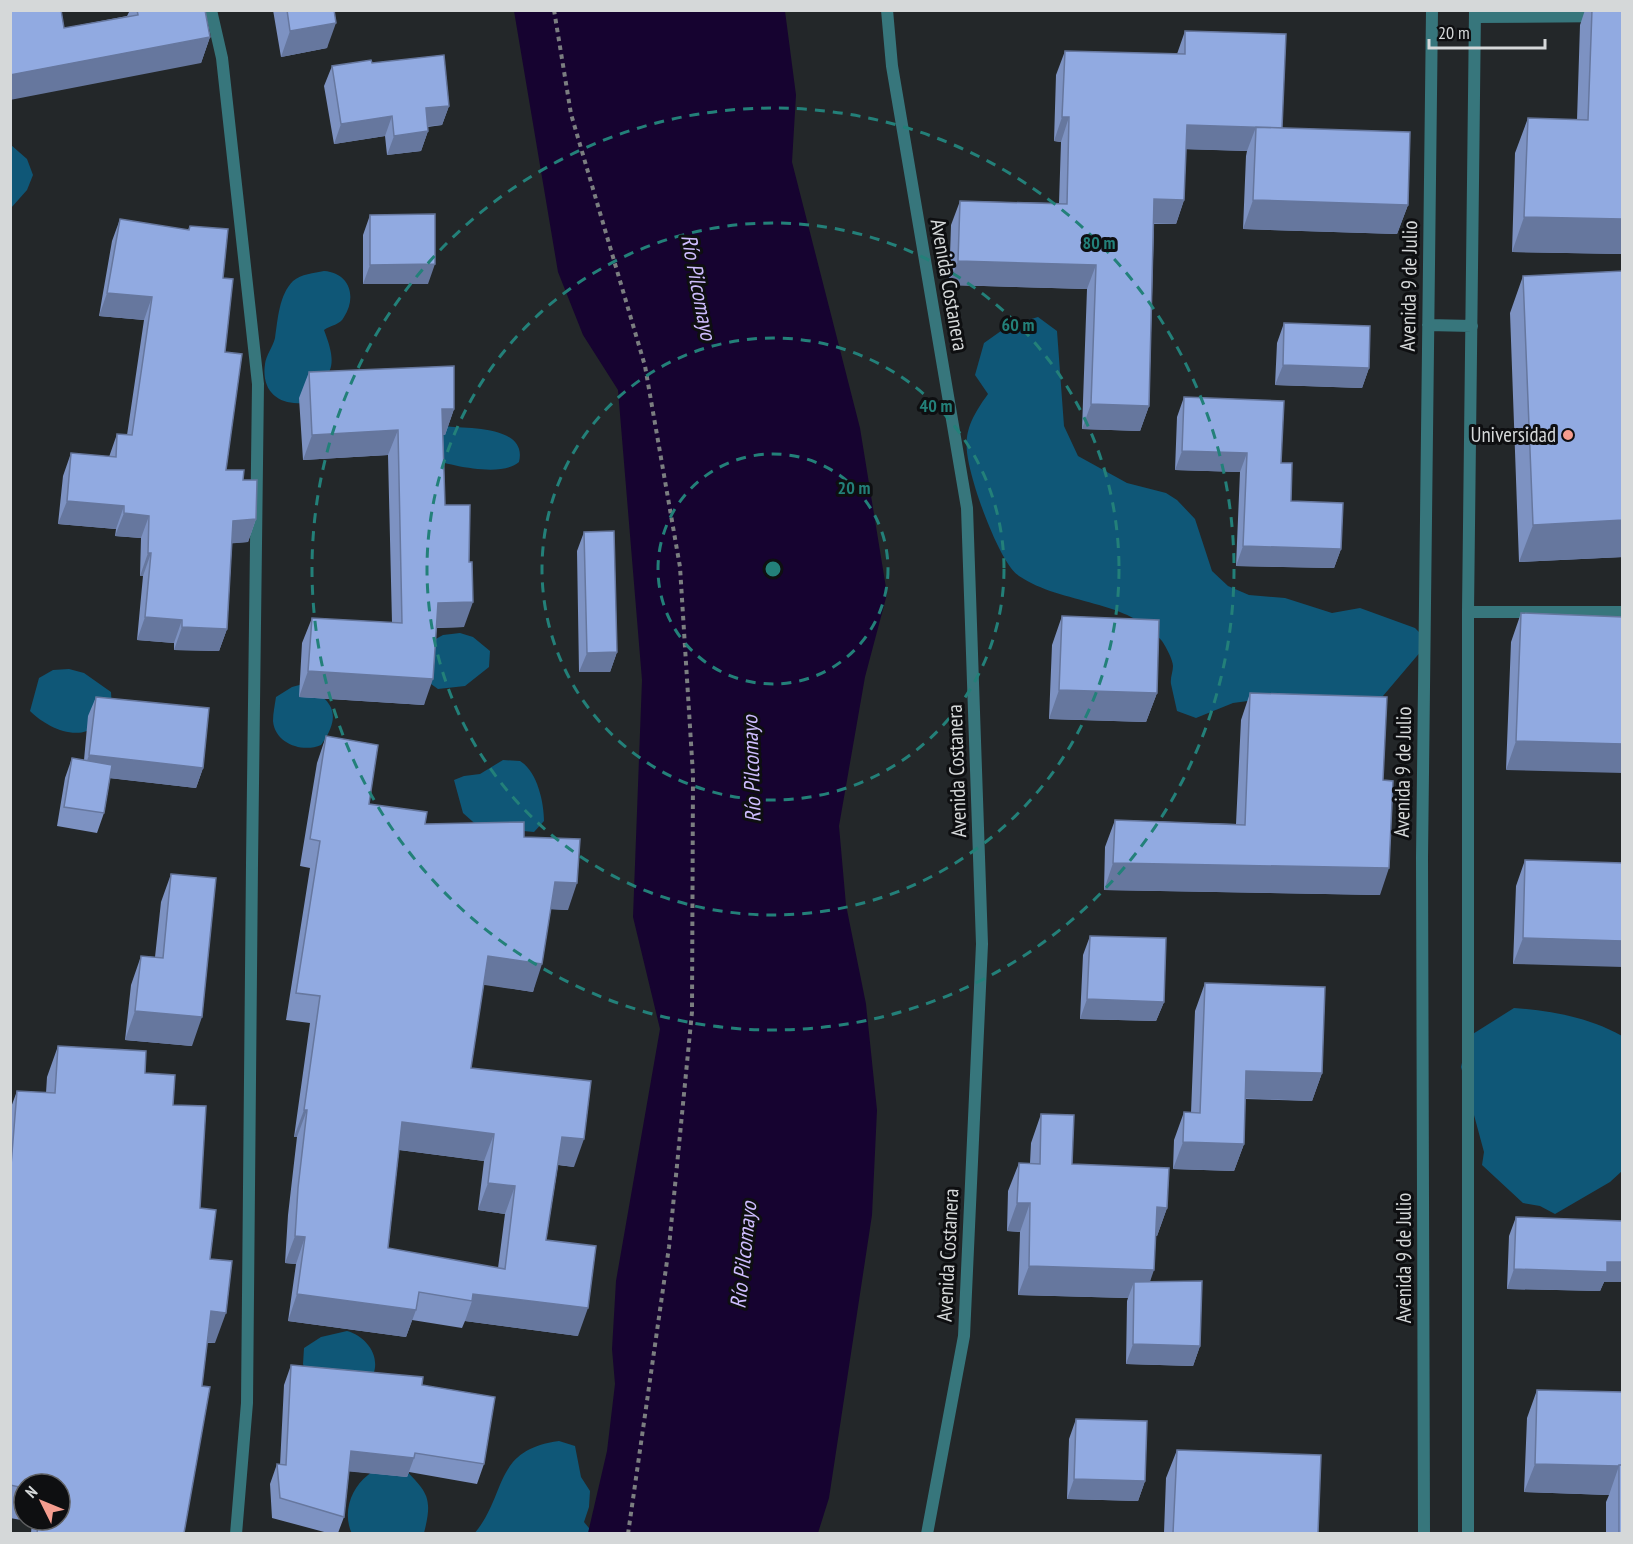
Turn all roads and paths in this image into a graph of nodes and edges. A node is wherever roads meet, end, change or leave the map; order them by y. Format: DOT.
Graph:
graph roads {
  1 [pos="211,10"];
  2 [pos="554,10"];
  3 [pos="887,10"];
  4 [pos="1432,10"];
  5 [pos="1475,14"];
  6 [pos="1623,16"];
  7 [pos="1428,326"];
  8 [pos="1472,326"];
  9 [pos="1468,612"];
  10 [pos="1623,612"];
  11 [pos="237,1533"];
  12 [pos="628,1533"];
  13 [pos="927,1533"];
  14 [pos="1424,1533"];
  15 [pos="1468,1533"];
  1 -- 11 [label="street"];
  2 -- 12 [label="path"];
  3 -- 13 [label="street, Avenida Costanera"];
  4 -- 7 [label="street, Avenida 9 de Julio"];
  5 -- 6 [label="street"];
  5 -- 8 [label="street"];
  7 -- 8 [label="street"];
  7 -- 14 [label="street, Avenida 9 de Julio"];
  8 -- 9 [label="street"];
  9 -- 10 [label="street"];
  9 -- 15 [label="street"];
}
